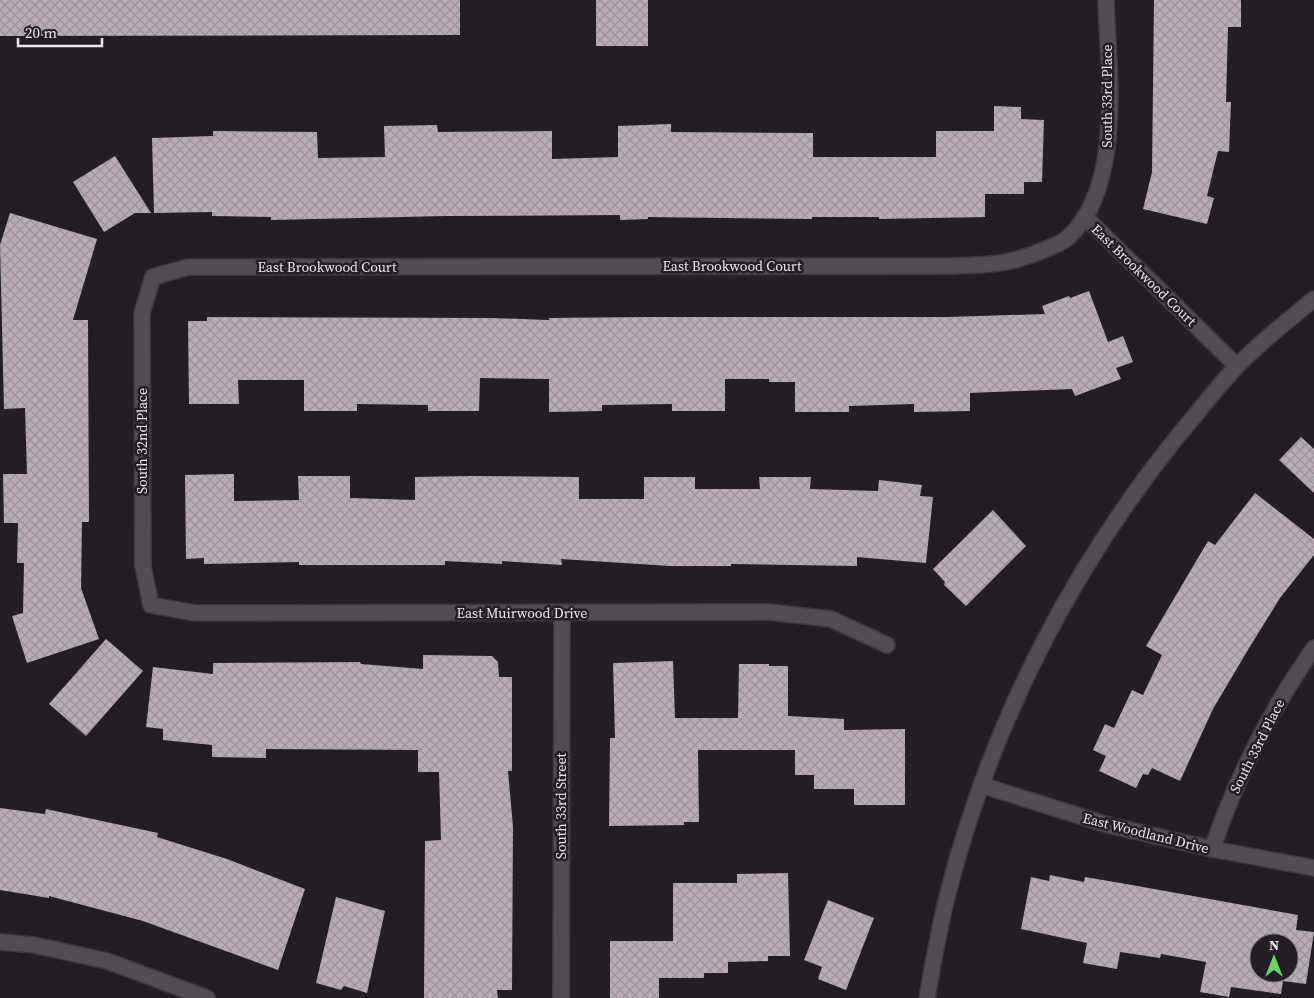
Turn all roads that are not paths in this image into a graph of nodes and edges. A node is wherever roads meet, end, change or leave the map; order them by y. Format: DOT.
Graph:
graph roads {
  1 [pos="1106,0"];
  2 [pos="1085,217"];
  3 [pos="153,277"];
  4 [pos="1314,299"];
  5 [pos="1237,366"];
  6 [pos="151,605"];
  7 [pos="562,613"];
  8 [pos="887,645"];
  9 [pos="1314,648"];
  10 [pos="982,785"];
  11 [pos="1212,849"];
  12 [pos="1314,868"];
  13 [pos="0,942"];
  14 [pos="189,995"];
  15 [pos="206,998"];
  16 [pos="560,998"];
  17 [pos="927,998"];
  1 -- 2 [label="street, South 33rd Place"];
  2 -- 3 [label="street, East Brookwood Court"];
  2 -- 5 [label="street, East Brookwood Court"];
  3 -- 6 [label="street, South 32nd Place"];
  4 -- 5 [label="street"];
  5 -- 10 [label="street"];
  6 -- 7 [label="street, East Muirwood Drive"];
  7 -- 8 [label="street, East Muirwood Drive"];
  7 -- 16 [label="street, South 33rd Street"];
  9 -- 11 [label="street, South 33rd Place"];
  10 -- 11 [label="street, East Woodland Drive"];
  10 -- 17 [label="street"];
  11 -- 12 [label="street, East Woodland Drive"];
  13 -- 14 [label="street"];
  14 -- 15 [label="street"];
}
